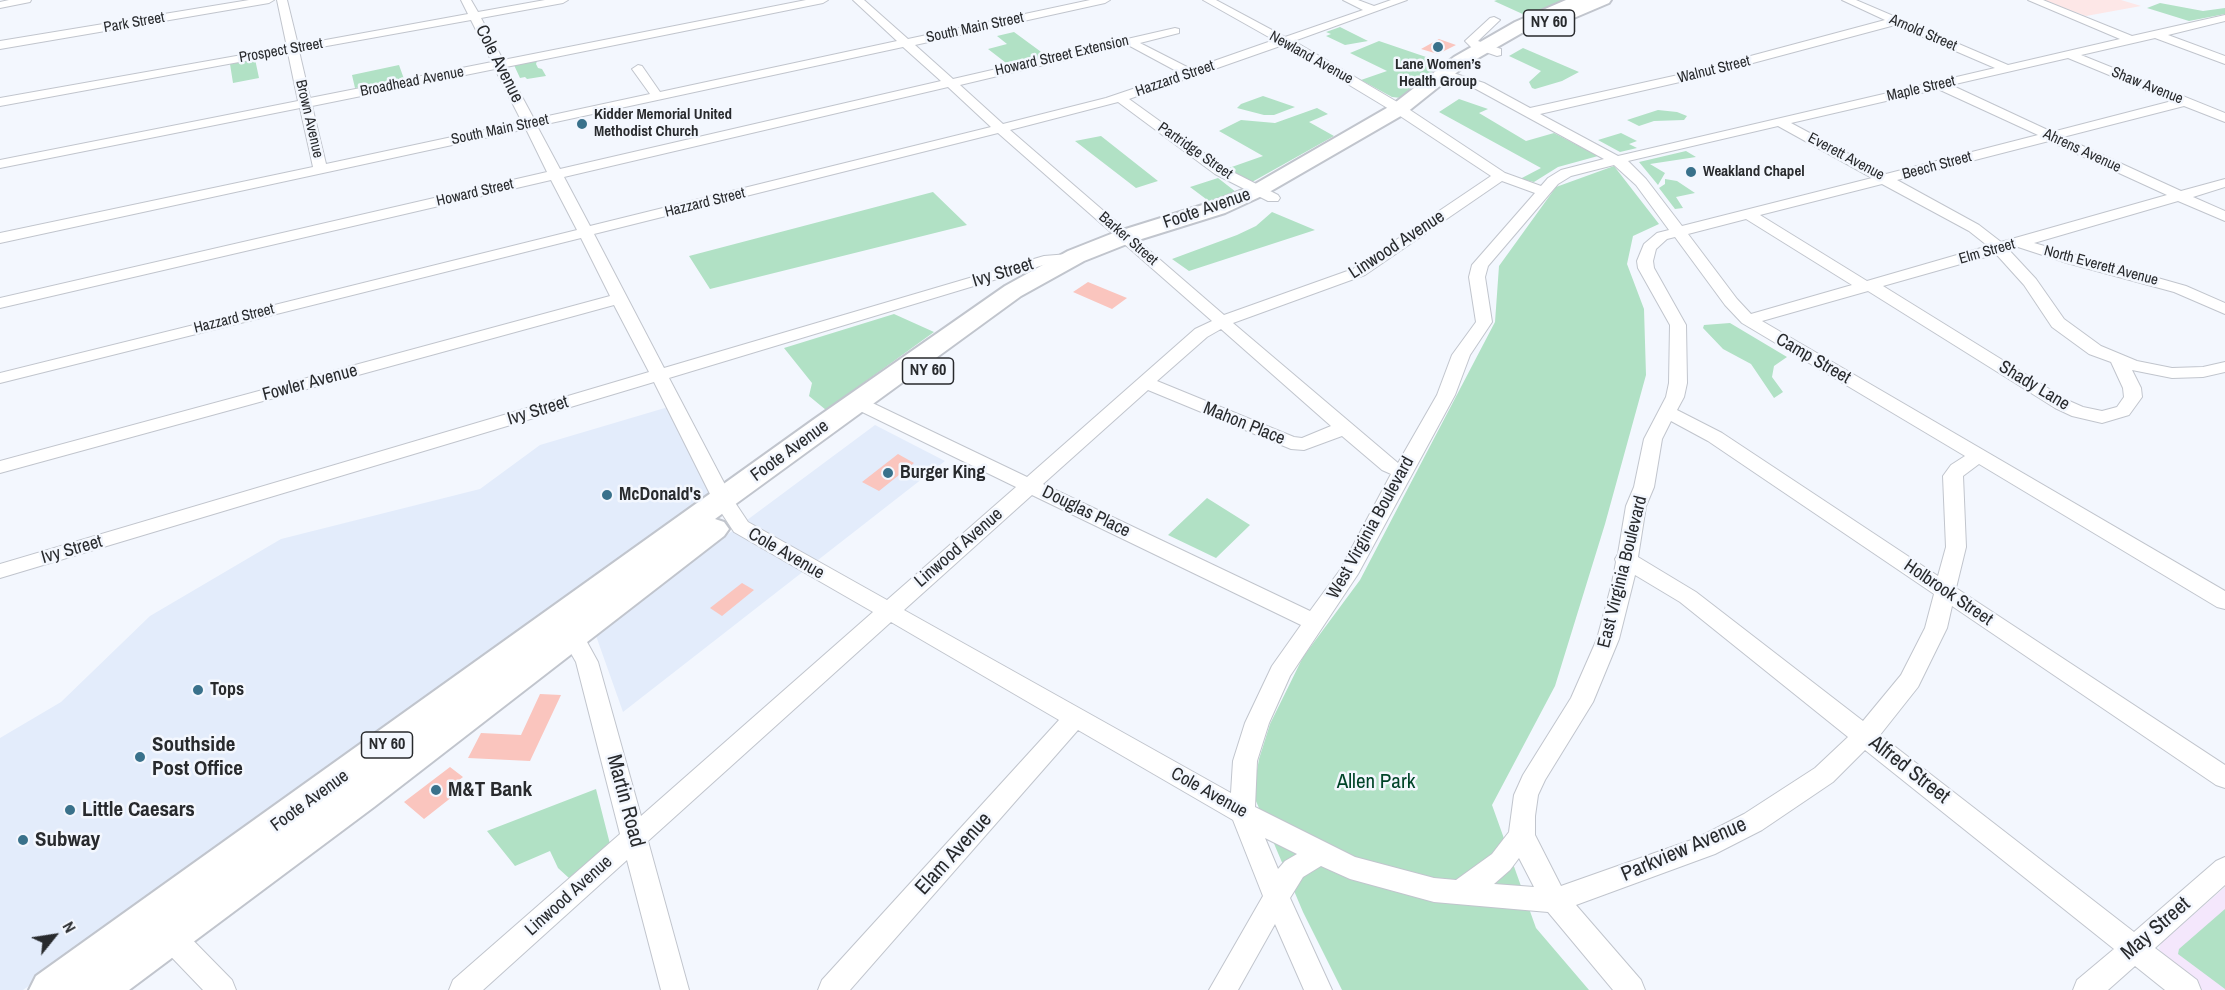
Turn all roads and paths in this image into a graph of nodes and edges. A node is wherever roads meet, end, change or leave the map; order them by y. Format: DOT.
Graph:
graph roads {
  1 [pos="26,0"];
  2 [pos="269,0"];
  3 [pos="282,0"];
  4 [pos="466,0"];
  5 [pos="563,0"];
  6 [pos="823,0"];
  7 [pos="858,0"];
  8 [pos="1105,0"];
  9 [pos="1208,0"];
  10 [pos="1348,0"];
  11 [pos="1402,0"];
  12 [pos="1579,0"];
  13 [pos="1603,0"];
  14 [pos="1869,0"];
  15 [pos="1851,2"];
  16 [pos="2037,2"];
  17 [pos="0,5"];
  18 [pos="1374,10"];
  19 [pos="475,16"];
  20 [pos="2225,18"];
  21 [pos="1494,20"];
  22 [pos="1896,21"];
  23 [pos="1175,31"];
  24 [pos="2156,34"];
  25 [pos="2132,40"];
  26 [pos="1128,41"];
  27 [pos="1284,41"];
  28 [pos="905,43"];
  29 [pos="0,45"];
  30 [pos="292,49"];
  31 [pos="1490,50"];
  32 [pos="2070,55"];
  33 [pos="2225,60"];
  34 [pos="500,64"];
  35 [pos="2003,67"];
  36 [pos="638,69"];
  37 [pos="1192,74"];
  38 [pos="1452,76"];
  39 [pos="949,83"];
  40 [pos="1940,85"];
  41 [pos="657,96"];
  42 [pos="1120,98"];
  43 [pos="0,102"];
  44 [pos="2184,102"];
  45 [pos="305,103"];
  46 [pos="1530,112"];
  47 [pos="1405,113"];
  48 [pos="2225,118"];
  49 [pos="1780,122"];
  50 [pos="530,124"];
  51 [pos="1001,128"];
  52 [pos="2049,136"];
  53 [pos="1617,160"];
  54 [pos="0,164"];
  55 [pos="320,169"];
  56 [pos="556,174"];
  57 [pos="1500,176"];
  58 [pos="1886,179"];
  59 [pos="2225,183"];
  60 [pos="1544,192"];
  61 [pos="1265,195"];
  62 [pos="2179,196"];
  63 [pos="1748,214"];
  64 [pos="2225,218"];
  65 [pos="1974,228"];
  66 [pos="586,232"];
  67 [pos="1679,232"];
  68 [pos="0,238"];
  69 [pos="1130,242"];
  70 [pos="2019,243"];
  71 [pos="1999,248"];
  72 [pos="1076,256"];
  73 [pos="1867,286"];
  74 [pos="620,298"];
  75 [pos="0,303"];
  76 [pos="2225,309"];
  77 [pos="1748,320"];
  78 [pos="1221,322"];
  79 [pos="2118,360"];
  80 [pos="2225,367"];
  81 [pos="660,375"];
  82 [pos="0,378"];
  83 [pos="1146,383"];
  84 [pos="865,407"];
  85 [pos="1668,412"];
  86 [pos="1344,428"];
  87 [pos="1978,456"];
  88 [pos="0,467"];
  89 [pos="1402,472"];
  90 [pos="1031,485"];
  91 [pos="728,508"];
  92 [pos="1625,559"];
  93 [pos="0,571"];
  94 [pos="1947,592"];
  95 [pos="2225,601"];
  96 [pos="887,611"];
  97 [pos="1315,623"];
  98 [pos="565,629"];
  99 [pos="1075,718"];
  100 [pos="1865,736"];
  101 [pos="2225,778"];
  102 [pos="1242,812"];
  103 [pos="1522,835"];
  104 [pos="634,838"];
  105 [pos="1320,853"];
  106 [pos="2225,869"];
  107 [pos="1457,892"];
  108 [pos="1276,896"];
  109 [pos="1555,900"];
  110 [pos="161,926"];
  111 [pos="2134,949"];
  112 [pos="50,990"];
  113 [pos="96,990"];
  114 [pos="222,990"];
  115 [pos="463,990"];
  116 [pos="675,990"];
  117 [pos="832,990"];
  118 [pos="1223,990"];
  119 [pos="1318,990"];
  120 [pos="1631,990"];
  121 [pos="2087,990"];
  122 [pos="2187,990"];
  1 -- 17 [label="street"];
  2 -- 29 [label="street, Park Street"];
  3 -- 30 [label="street, Brown Avenue"];
  4 -- 19 [label="street, Cole Avenue"];
  5 -- 19 [label="street, Prospect Street"];
  6 -- 34 [label="street, Broadhead Avenue"];
  7 -- 28 [label="street, Barker Street"];
  8 -- 28 [label="street, South Main Street"];
  9 -- 27 [label="street, Newland Avenue"];
  10 -- 18 [label="street"];
  11 -- 18 [label="street, Hazzard Street"];
  12 -- 31 [label="highway, Foote Avenue / NY 60"];
  13 -- 31 [label="highway, Foote Avenue / NY 60"];
  14 -- 15 [label="street"];
  15 -- 22 [label="street, Arnold Street"];
  16 -- 25 [label="street"];
  18 -- 27 [label="street, Hazzard Street"];
  19 -- 30 [label="street, Prospect Street"];
  19 -- 34 [label="street, Cole Avenue"];
  20 -- 24 [label="street, Maple Street"];
  21 -- 31 [label="street"];
  22 -- 35 [label="street, Arnold Street"];
  22 -- 46 [label="street, Walnut Street"];
  23 -- 26 [label="street, Howard Street Extension"];
  24 -- 25 [label="street, Maple Street"];
  24 -- 33 [label="street"];
  25 -- 32 [label="street, Maple Street"];
  26 -- 37 [label="street"];
  26 -- 39 [label="street, Howard Street Extension"];
  27 -- 37 [label="street, Hazzard Street"];
  27 -- 47 [label="street, Newland Avenue"];
  28 -- 39 [label="street, Barker Street"];
  28 -- 41 [label="street, South Main Street"];
  30 -- 43 [label="street, Prospect Street"];
  30 -- 45 [label="street, Brown Avenue"];
  31 -- 38 [label="highway, Foote Avenue / NY 60"];
  32 -- 35 [label="street, Maple Street"];
  32 -- 44 [label="street, Shaw Avenue"];
  34 -- 45 [label="street, Broadhead Avenue"];
  34 -- 50 [label="street, Cole Avenue"];
  35 -- 40 [label="street, Maple Street"];
  36 -- 41 [label="street"];
  37 -- 42 [label="street, Hazzard Street"];
  38 -- 46 [label="street, Camp Street"];
  38 -- 47 [label="highway, Foote Avenue / NY 60"];
  39 -- 51 [label="street, Barker Street"];
  39 -- 56 [label="street, Howard Street"];
  40 -- 49 [label="street, Maple Street"];
  40 -- 52 [label="street, Ahrens Avenue"];
  41 -- 50 [label="street, South Main Street"];
  42 -- 51 [label="street, Hazzard Street"];
  42 -- 61 [label="street, Partridge Street"];
  44 -- 48 [label="street, Shaw Avenue"];
  44 -- 52 [label="street, Beech Street"];
  45 -- 54 [label="street, Broadhead Avenue"];
  45 -- 55 [label="street, Brown Avenue"];
  46 -- 53 [label="street, Camp Street"];
  47 -- 57 [label="street, Newland Avenue"];
  47 -- 61 [label="highway, Foote Avenue / NY 60"];
  49 -- 53 [label="street, Maple Street"];
  49 -- 58 [label="street, Everett Avenue"];
  50 -- 55 [label="street, South Main Street"];
  50 -- 56 [label="street, Cole Avenue"];
  51 -- 66 [label="street, Hazzard Street"];
  51 -- 69 [label="street, Barker Street"];
  52 -- 58 [label="street, Beech Street"];
  52 -- 62 [label="street, Ahrens Avenue"];
  53 -- 60 [label="street, West Virginia Boulevard"];
  53 -- 67 [label="street, Camp Street"];
  55 -- 68 [label="street, South Main Street"];
  56 -- 66 [label="street, Cole Avenue"];
  56 -- 75 [label="street, Howard Street"];
  57 -- 60 [label="street, Newland Avenue"];
  57 -- 78 [label="street, Linwood Avenue"];
  58 -- 63 [label="street, Beech Street"];
  58 -- 65 [label="street, Everett Avenue"];
  59 -- 62 [label="street, Elm Street"];
  60 -- 89 [label="street, West Virginia Boulevard"];
  61 -- 69 [label="highway, Foote Avenue / NY 60"];
  62 -- 64 [label="street, Ahrens Avenue"];
  62 -- 70 [label="street, Elm Street"];
  63 -- 67 [label="street, Beech Street"];
  63 -- 73 [label="street, Shady Lane"];
  65 -- 70 [label="street, North Everett Avenue"];
  65 -- 71 [label="street"];
  66 -- 74 [label="street, Cole Avenue"];
  66 -- 82 [label="street, Hazzard Street"];
  67 -- 77 [label="street, Camp Street"];
  67 -- 85 [label="street, East Virginia Boulevard"];
  69 -- 72 [label="highway, Foote Avenue / NY 60"];
  69 -- 78 [label="street, Barker Street"];
  69 -- 84 [label="highway, Foote Avenue / NY 60"];
  70 -- 71 [label="street, Elm Street"];
  70 -- 76 [label="street, North Everett Avenue"];
  71 -- 73 [label="street, Elm Street"];
  71 -- 79 [label="street"];
  72 -- 81 [label="street, Ivy Street"];
  72 -- 84 [label="highway, Foote Avenue / NY 60"];
  73 -- 77 [label="street, Elm Street"];
  73 -- 79 [label="street, Shady Lane"];
  74 -- 81 [label="street, Cole Avenue"];
  74 -- 88 [label="street, Fowler Avenue"];
  77 -- 87 [label="street, Camp Street"];
  78 -- 83 [label="street, Linwood Avenue"];
  78 -- 86 [label="street, Barker Street"];
  79 -- 80 [label="street"];
  81 -- 91 [label="street, Cole Avenue"];
  81 -- 93 [label="street, Ivy Street"];
  83 -- 86 [label="street, Mahon Place"];
  83 -- 90 [label="street, Linwood Avenue"];
  84 -- 90 [label="street, Douglas Place"];
  84 -- 91 [label="highway, Foote Avenue / NY 60"];
  85 -- 92 [label="street, East Virginia Boulevard"];
  85 -- 94 [label="street, Holbrook Street"];
  86 -- 89 [label="street, Barker Street"];
  87 -- 94 [label="street, Parkview Avenue"];
  87 -- 95 [label="street, Camp Street"];
  89 -- 97 [label="street, West Virginia Boulevard"];
  90 -- 96 [label="street, Linwood Avenue"];
  90 -- 97 [label="street, Douglas Place"];
  91 -- 96 [label="street, Cole Avenue"];
  91 -- 98 [label="highway, Foote Avenue / NY 60"];
  92 -- 100 [label="street, Alfred Street"];
  92 -- 103 [label="street, East Virginia Boulevard"];
  94 -- 100 [label="street, Parkview Avenue"];
  94 -- 101 [label="street, Holbrook Street"];
  96 -- 99 [label="street, Cole Avenue"];
  96 -- 104 [label="street, Linwood Avenue"];
  97 -- 102 [label="street, West Virginia Boulevard"];
  98 -- 104 [label="street, Martin Road"];
  98 -- 110 [label="highway, Foote Avenue / NY 60"];
  99 -- 102 [label="street, Cole Avenue"];
  99 -- 117 [label="street, Elam Avenue"];
  100 -- 109 [label="street, Parkview Avenue"];
  100 -- 111 [label="street, Alfred Street"];
  102 -- 105 [label="street, Cole Avenue"];
  102 -- 108 [label="street, West Virginia Boulevard"];
  103 -- 107 [label="street"];
  103 -- 109 [label="street, East Virginia Boulevard"];
  104 -- 115 [label="street, Linwood Avenue"];
  104 -- 116 [label="street, Martin Road"];
  105 -- 107 [label="street, Cole Avenue"];
  105 -- 108 [label="street"];
  106 -- 111 [label="street, May Street"];
  107 -- 109 [label="street, Cole Avenue"];
  108 -- 118 [label="street"];
  108 -- 119 [label="street, West Virginia Boulevard"];
  109 -- 120 [label="street, East Virginia Boulevard"];
  110 -- 112 [label="highway, Foote Avenue / NY 60"];
  110 -- 113 [label="highway, Foote Avenue / NY 60"];
  110 -- 114 [label="street"];
  111 -- 121 [label="street, May Street"];
  111 -- 122 [label="street, Alfred Street"];
}
